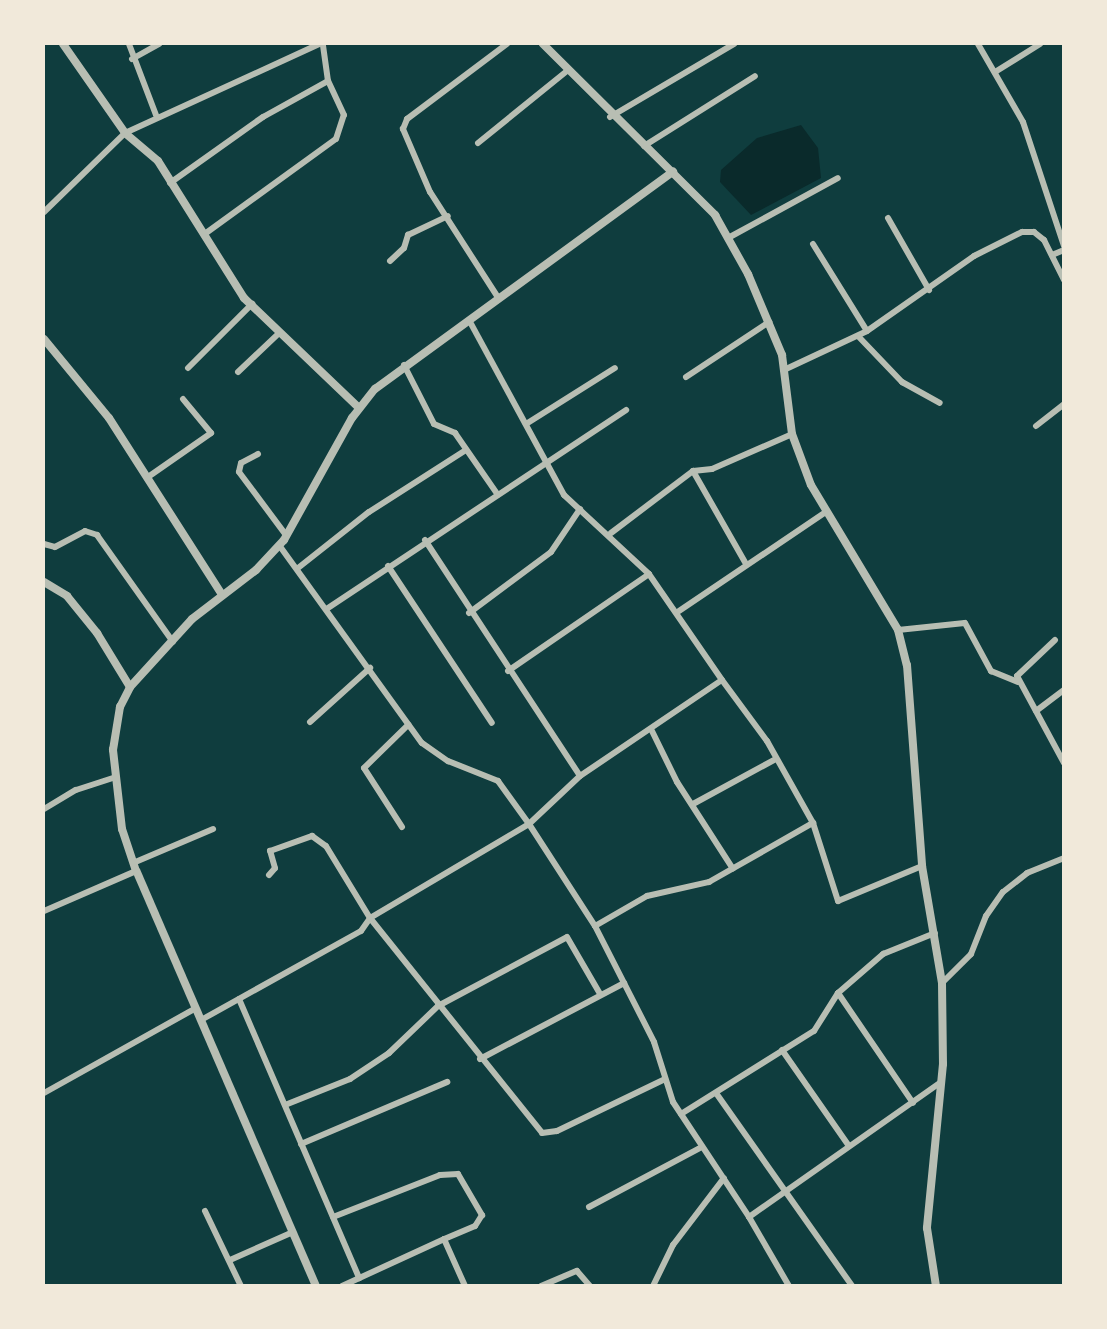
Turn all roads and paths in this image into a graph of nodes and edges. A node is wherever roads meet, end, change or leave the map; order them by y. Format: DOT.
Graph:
graph roads {
  1 [pos="63,44"];
  2 [pos="129,44"];
  3 [pos="159,44"];
  4 [pos="321,44"];
  5 [pos="507,44"];
  6 [pos="543,44"];
  7 [pos="734,44"];
  8 [pos="978,44"];
  9 [pos="1040,44"];
  10 [pos="132,59"];
  11 [pos="568,70"];
  12 [pos="995,72"];
  13 [pos="755,76"];
  14 [pos="328,81"];
  15 [pos="156,115"];
  16 [pos="610,117"];
  17 [pos="125,134"];
  18 [pos="478,143"];
  19 [pos="644,146"];
  20 [pos="673,172"];
  21 [pos="838,178"];
  22 [pos="170,183"];
  23 [pos="44,212"];
  24 [pos="448,216"];
  25 [pos="888,218"];
  26 [pos="206,233"];
  27 [pos="728,238"];
  28 [pos="813,244"];
  29 [pos="1064,248"];
  30 [pos="1052,255"];
  31 [pos="390,261"];
  32 [pos="1064,280"];
  33 [pos="929,290"];
  34 [pos="499,299"];
  35 [pos="252,304"];
  36 [pos="470,322"];
  37 [pos="769,322"];
  38 [pos="867,331"];
  39 [pos="278,334"];
  40 [pos="858,336"];
  41 [pos="44,339"];
  42 [pos="404,365"];
  43 [pos="189,368"];
  44 [pos="615,368"];
  45 [pos="786,369"];
  46 [pos="238,372"];
  47 [pos="686,377"];
  48 [pos="183,399"];
  49 [pos="940,403"];
  50 [pos="1064,404"];
  51 [pos="359,408"];
  52 [pos="626,410"];
  53 [pos="526,424"];
  54 [pos="1036,426"];
  55 [pos="792,434"];
  56 [pos="466,450"];
  57 [pos="258,454"];
  58 [pos="545,464"];
  59 [pos="693,471"];
  60 [pos="148,477"];
  61 [pos="498,495"];
  62 [pos="580,509"];
  63 [pos="826,512"];
  64 [pos="611,533"];
  65 [pos="286,535"];
  66 [pos="425,540"];
  67 [pos="44,544"];
  68 [pos="279,545"];
  69 [pos="745,562"];
  70 [pos="388,566"];
  71 [pos="298,568"];
  72 [pos="649,574"];
  73 [pos="44,582"];
  74 [pos="222,595"];
  75 [pos="328,608"];
  76 [pos="679,611"];
  77 [pos="469,613"];
  78 [pos="898,630"];
  79 [pos="1055,640"];
  80 [pos="173,642"];
  81 [pos="370,668"];
  82 [pos="508,671"];
  83 [pos="722,680"];
  84 [pos="1018,682"];
  85 [pos="130,687"];
  86 [pos="1064,690"];
  87 [pos="1036,711"];
  88 [pos="310,722"];
  89 [pos="492,723"];
  90 [pos="408,725"];
  91 [pos="652,731"];
  92 [pos="776,759"];
  93 [pos="1064,763"];
  94 [pos="580,776"];
  95 [pos="116,777"];
  96 [pos="693,804"];
  97 [pos="44,809"];
  98 [pos="813,823"];
  99 [pos="529,824"];
  100 [pos="402,827"];
  101 [pos="213,829"];
  102 [pos="1064,858"];
  103 [pos="922,866"];
  104 [pos="134,867"];
  105 [pos="733,869"];
  106 [pos="268,875"];
  107 [pos="44,911"];
  108 [pos="370,918"];
  109 [pos="595,926"];
  110 [pos="935,933"];
  111 [pos="624,983"];
  112 [pos="942,983"];
  113 [pos="838,993"];
  114 [pos="600,994"];
  115 [pos="239,999"];
  116 [pos="438,1006"];
  117 [pos="196,1008"];
  118 [pos="201,1020"];
  119 [pos="782,1050"];
  120 [pos="480,1059"];
  121 [pos="664,1079"];
  122 [pos="447,1082"];
  123 [pos="941,1082"];
  124 [pos="44,1093"];
  125 [pos="716,1093"];
  126 [pos="913,1102"];
  127 [pos="285,1105"];
  128 [pos="681,1114"];
  129 [pos="301,1144"];
  130 [pos="849,1146"];
  131 [pos="702,1147"];
  132 [pos="724,1178"];
  133 [pos="787,1191"];
  134 [pos="590,1207"];
  135 [pos="205,1211"];
  136 [pos="333,1217"];
  137 [pos="749,1217"];
  138 [pos="292,1232"];
  139 [pos="444,1239"];
  140 [pos="230,1260"];
  141 [pos="359,1278"];
  142 [pos="241,1286"];
  143 [pos="316,1286"];
  144 [pos="342,1286"];
  145 [pos="465,1286"];
  146 [pos="541,1286"];
  147 [pos="590,1286"];
  148 [pos="653,1286"];
  149 [pos="789,1286"];
  150 [pos="852,1286"];
  151 [pos="936,1286"];
  1 -- 17 [label="street"];
  2 -- 10 [label="street"];
  3 -- 10 [label="street"];
  4 -- 14 [label="street"];
  4 -- 15 [label="street"];
  5 -- 24 [label="street"];
  6 -- 11 [label="street"];
  7 -- 16 [label="street"];
  8 -- 12 [label="street"];
  9 -- 12 [label="street"];
  10 -- 15 [label="street"];
  11 -- 16 [label="street"];
  11 -- 18 [label="street"];
  12 -- 29 [label="street"];
  13 -- 19 [label="street"];
  14 -- 22 [label="street"];
  14 -- 26 [label="street"];
  15 -- 17 [label="street"];
  16 -- 19 [label="street"];
  17 -- 22 [label="street"];
  17 -- 23 [label="street"];
  19 -- 20 [label="street"];
  20 -- 27 [label="street"];
  20 -- 34 [label="street"];
  21 -- 27 [label="street"];
  22 -- 26 [label="street"];
  24 -- 31 [label="street"];
  24 -- 34 [label="street"];
  25 -- 33 [label="street"];
  26 -- 35 [label="street"];
  27 -- 37 [label="street"];
  28 -- 38 [label="street"];
  29 -- 30 [label="street"];
  30 -- 32 [label="street"];
  30 -- 33 [label="street"];
  33 -- 38 [label="street"];
  34 -- 36 [label="street"];
  35 -- 39 [label="street"];
  35 -- 43 [label="street"];
  36 -- 42 [label="street"];
  36 -- 53 [label="street"];
  37 -- 45 [label="street"];
  37 -- 47 [label="street"];
  38 -- 40 [label="street"];
  39 -- 46 [label="street"];
  39 -- 51 [label="street"];
  40 -- 45 [label="street"];
  40 -- 49 [label="street"];
  41 -- 60 [label="street"];
  42 -- 51 [label="street"];
  42 -- 56 [label="street"];
  44 -- 53 [label="street"];
  45 -- 55 [label="street"];
  48 -- 60 [label="street"];
  50 -- 54 [label="street"];
  51 -- 65 [label="street"];
  52 -- 58 [label="street"];
  53 -- 58 [label="street"];
  55 -- 59 [label="street"];
  55 -- 63 [label="street"];
  56 -- 61 [label="street"];
  56 -- 71 [label="street"];
  57 -- 65 [label="street"];
  58 -- 61 [label="street"];
  58 -- 62 [label="street"];
  59 -- 64 [label="street"];
  59 -- 69 [label="street"];
  60 -- 74 [label="street"];
  61 -- 66 [label="street"];
  62 -- 64 [label="street"];
  62 -- 77 [label="street"];
  63 -- 69 [label="street"];
  63 -- 78 [label="street"];
  64 -- 72 [label="street"];
  65 -- 68 [label="street"];
  66 -- 70 [label="street"];
  66 -- 77 [label="street"];
  67 -- 80 [label="street"];
  68 -- 71 [label="street"];
  68 -- 74 [label="street"];
  69 -- 76 [label="street"];
  70 -- 75 [label="street"];
  70 -- 89 [label="street"];
  71 -- 75 [label="street"];
  72 -- 76 [label="street"];
  72 -- 82 [label="street"];
  73 -- 85 [label="street"];
  74 -- 80 [label="street"];
  75 -- 81 [label="street"];
  76 -- 83 [label="street"];
  77 -- 82 [label="street"];
  78 -- 84 [label="street"];
  78 -- 103 [label="street"];
  79 -- 84 [label="street"];
  80 -- 85 [label="street"];
  81 -- 88 [label="street"];
  81 -- 90 [label="street"];
  82 -- 94 [label="street"];
  83 -- 91 [label="street"];
  83 -- 92 [label="street"];
  84 -- 87 [label="street"];
  85 -- 95 [label="street"];
  86 -- 87 [label="street"];
  87 -- 93 [label="street"];
  90 -- 99 [label="street"];
  90 -- 100 [label="street"];
  91 -- 94 [label="street"];
  91 -- 96 [label="street"];
  92 -- 96 [label="street"];
  92 -- 98 [label="street"];
  94 -- 99 [label="street"];
  95 -- 97 [label="street"];
  95 -- 104 [label="street"];
  96 -- 105 [label="street"];
  98 -- 103 [label="street"];
  98 -- 105 [label="street"];
  99 -- 108 [label="street"];
  99 -- 109 [label="street"];
  101 -- 104 [label="street"];
  102 -- 112 [label="street"];
  103 -- 110 [label="street"];
  104 -- 107 [label="street"];
  104 -- 117 [label="street"];
  105 -- 109 [label="street"];
  106 -- 108 [label="street"];
  108 -- 115 [label="street"];
  108 -- 116 [label="street"];
  109 -- 111 [label="street"];
  110 -- 112 [label="street"];
  110 -- 113 [label="street"];
  111 -- 114 [label="street"];
  111 -- 121 [label="street"];
  112 -- 123 [label="street"];
  113 -- 119 [label="street"];
  113 -- 126 [label="street"];
  114 -- 116 [label="street"];
  114 -- 120 [label="street"];
  115 -- 118 [label="street"];
  115 -- 127 [label="street"];
  116 -- 120 [label="street"];
  116 -- 127 [label="street"];
  117 -- 118 [label="street"];
  117 -- 124 [label="street"];
  118 -- 138 [label="street"];
  119 -- 125 [label="street"];
  119 -- 130 [label="street"];
  120 -- 121 [label="street"];
  121 -- 128 [label="street"];
  122 -- 129 [label="street"];
  123 -- 126 [label="street"];
  123 -- 151 [label="street"];
  125 -- 128 [label="street"];
  125 -- 133 [label="street"];
  126 -- 130 [label="street"];
  127 -- 129 [label="street"];
  128 -- 131 [label="street"];
  129 -- 136 [label="street"];
  130 -- 133 [label="street"];
  131 -- 132 [label="street"];
  131 -- 134 [label="street"];
  132 -- 137 [label="street"];
  132 -- 148 [label="street"];
  133 -- 137 [label="street"];
  133 -- 150 [label="street"];
  135 -- 140 [label="street"];
  136 -- 139 [label="street"];
  136 -- 141 [label="street"];
  137 -- 149 [label="street"];
  138 -- 140 [label="street"];
  138 -- 143 [label="street"];
  139 -- 141 [label="street"];
  139 -- 145 [label="street"];
  140 -- 142 [label="street"];
  141 -- 144 [label="street"];
  146 -- 147 [label="street"];
}
